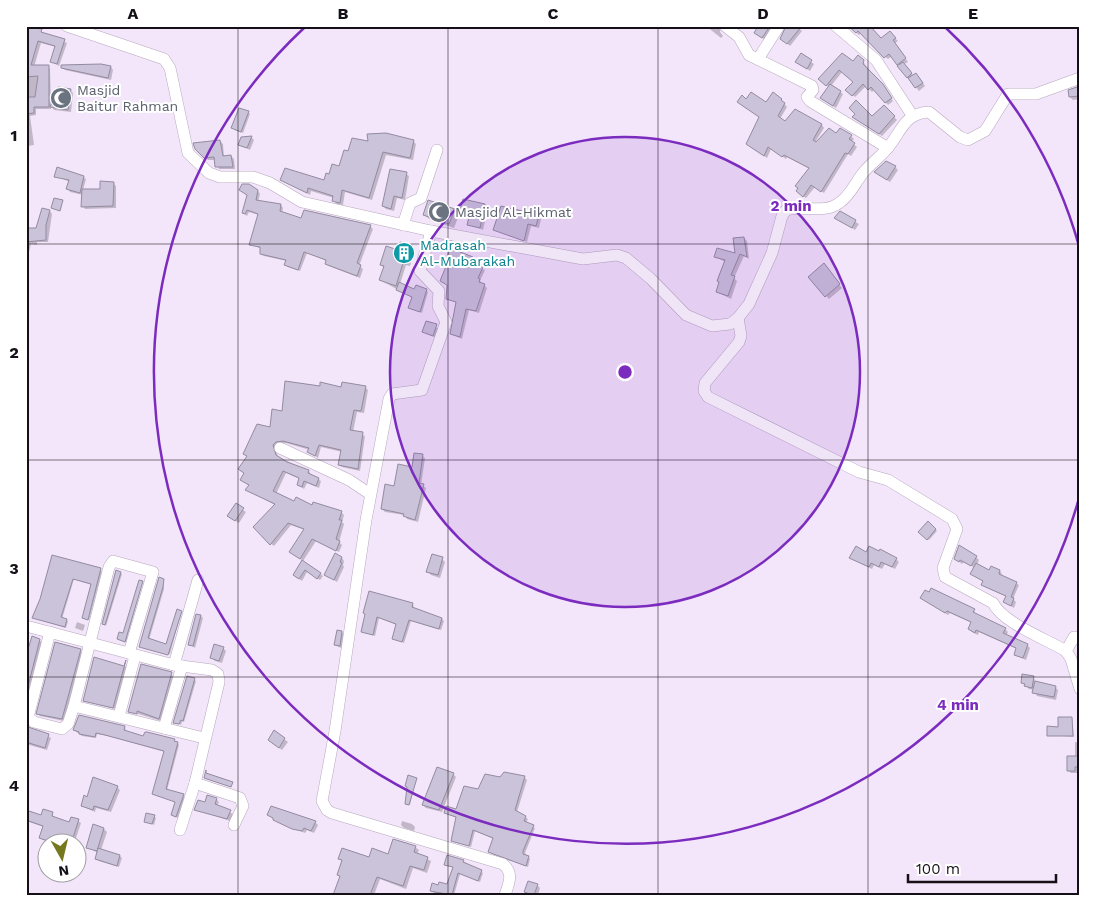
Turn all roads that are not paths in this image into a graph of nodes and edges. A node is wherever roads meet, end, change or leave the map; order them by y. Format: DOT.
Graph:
graph roads {
  1 [pos="67,26"];
  2 [pos="725,26"];
  3 [pos="779,26"];
  4 [pos="836,26"];
  5 [pos="758,59"];
  6 [pos="1080,78"];
  7 [pos="912,115"];
  8 [pos="888,148"];
  9 [pos="437,150"];
  10 [pos="403,225"];
  11 [pos="431,231"];
  12 [pos="738,318"];
  13 [pos="280,448"];
  14 [pos="370,494"];
  15 [pos="198,580"];
  16 [pos="26,626"];
  17 [pos="50,632"];
  18 [pos="1080,638"];
  19 [pos="91,643"];
  20 [pos="1066,650"];
  21 [pos="132,654"];
  22 [pos="178,665"];
  23 [pos="1080,689"];
  24 [pos="74,706"];
  25 [pos="119,716"];
  26 [pos="164,728"];
  27 [pos="204,738"];
  28 [pos="194,783"];
  29 [pos="234,825"];
  30 [pos="180,830"];
  31 [pos="505,895"];
  1 -- 10 [label="street"];
  2 -- 5 [label="street"];
  3 -- 5 [label="street"];
  4 -- 7 [label="street"];
  5 -- 8 [label="street"];
  6 -- 7 [label="street"];
  7 -- 8 [label="street"];
  8 -- 12 [label="street"];
  9 -- 10 [label="street"];
  10 -- 11 [label="street"];
  11 -- 12 [label="street"];
  11 -- 14 [label="street"];
  12 -- 20 [label="street"];
  13 -- 14 [label="street"];
  14 -- 31 [label="street"];
  15 -- 22 [label="street"];
  16 -- 17 [label="street"];
  17 -- 19 [label="street"];
  17 -- 24 [label="street"];
  18 -- 20 [label="street"];
  19 -- 21 [label="street"];
  19 -- 21 [label="street"];
  19 -- 24 [label="street"];
  20 -- 23 [label="street"];
  21 -- 22 [label="street"];
  21 -- 25 [label="street"];
  22 -- 26 [label="street"];
  22 -- 27 [label="street"];
  24 -- 25 [label="street"];
  25 -- 26 [label="street"];
  26 -- 27 [label="street"];
  27 -- 28 [label="street"];
  28 -- 29 [label="street"];
  28 -- 30 [label="street"];
}
